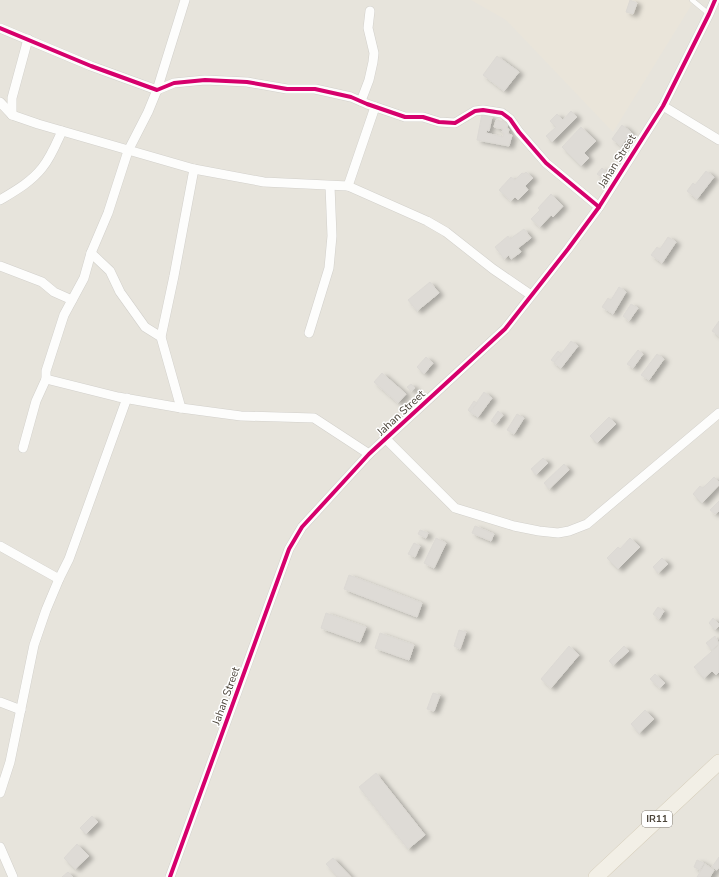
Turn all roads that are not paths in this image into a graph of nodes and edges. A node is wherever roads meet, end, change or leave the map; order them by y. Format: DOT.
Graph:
graph roads {
  1 [pos="184,0"];
  2 [pos="692,0"];
  3 [pos="715,0"];
  4 [pos="370,11"];
  5 [pos="709,14"];
  6 [pos="0,28"];
  7 [pos="28,39"];
  8 [pos="157,90"];
  9 [pos="361,101"];
  10 [pos="0,102"];
  11 [pos="663,106"];
  12 [pos="375,107"];
  13 [pos="12,115"];
  14 [pos="62,132"];
  15 [pos="719,140"];
  16 [pos="128,151"];
  17 [pos="194,169"];
  18 [pos="330,186"];
  19 [pos="348,186"];
  20 [pos="0,200"];
  21 [pos="599,207"];
  22 [pos="90,253"];
  23 [pos="0,266"];
  24 [pos="531,295"];
  25 [pos="72,300"];
  26 [pos="309,334"];
  27 [pos="161,337"];
  28 [pos="46,379"];
  29 [pos="127,398"];
  30 [pos="181,408"];
  31 [pos="719,413"];
  32 [pos="386,439"];
  33 [pos="23,448"];
  34 [pos="369,454"];
  35 [pos="0,546"];
  36 [pos="59,580"];
  37 [pos="0,702"];
  38 [pos="21,710"];
  39 [pos="719,762"];
  40 [pos="0,793"];
  41 [pos="0,847"];
  42 [pos="14,877"];
  43 [pos="170,877"];
  44 [pos="596,877"];
  1 -- 8 [label="street"];
  2 -- 5 [label="lane"];
  3 -- 5 [label="street, Jahan Street"];
  4 -- 9 [label="street"];
  5 -- 11 [label="street, Jahan Street"];
  6 -- 7 [label="street"];
  7 -- 8 [label="street"];
  7 -- 13 [label="street"];
  8 -- 9 [label="street"];
  8 -- 16 [label="street"];
  9 -- 12 [label="street"];
  10 -- 13 [label="street"];
  11 -- 15 [label="street"];
  11 -- 21 [label="street, Jahan Street"];
  12 -- 19 [label="street"];
  12 -- 21 [label="street"];
  13 -- 14 [label="street"];
  14 -- 16 [label="street"];
  14 -- 20 [label="street"];
  16 -- 17 [label="street"];
  16 -- 22 [label="street"];
  17 -- 18 [label="street"];
  17 -- 27 [label="street"];
  18 -- 19 [label="street"];
  18 -- 26 [label="street"];
  19 -- 24 [label="street"];
  21 -- 24 [label="street, Jahan Street"];
  22 -- 25 [label="street"];
  22 -- 27 [label="street"];
  23 -- 25 [label="street"];
  24 -- 32 [label="street, Jahan Street"];
  25 -- 28 [label="street"];
  27 -- 30 [label="street"];
  28 -- 29 [label="street"];
  28 -- 33 [label="street"];
  29 -- 30 [label="street"];
  29 -- 36 [label="street"];
  30 -- 34 [label="street"];
  31 -- 32 [label="street"];
  32 -- 34 [label="street, Jahan Street"];
  34 -- 43 [label="street, Jahan Street"];
  35 -- 36 [label="street"];
  36 -- 38 [label="street"];
  37 -- 38 [label="street"];
  38 -- 40 [label="street"];
  39 -- 44 [label="main road, IR11"];
  41 -- 42 [label="street"];
}
